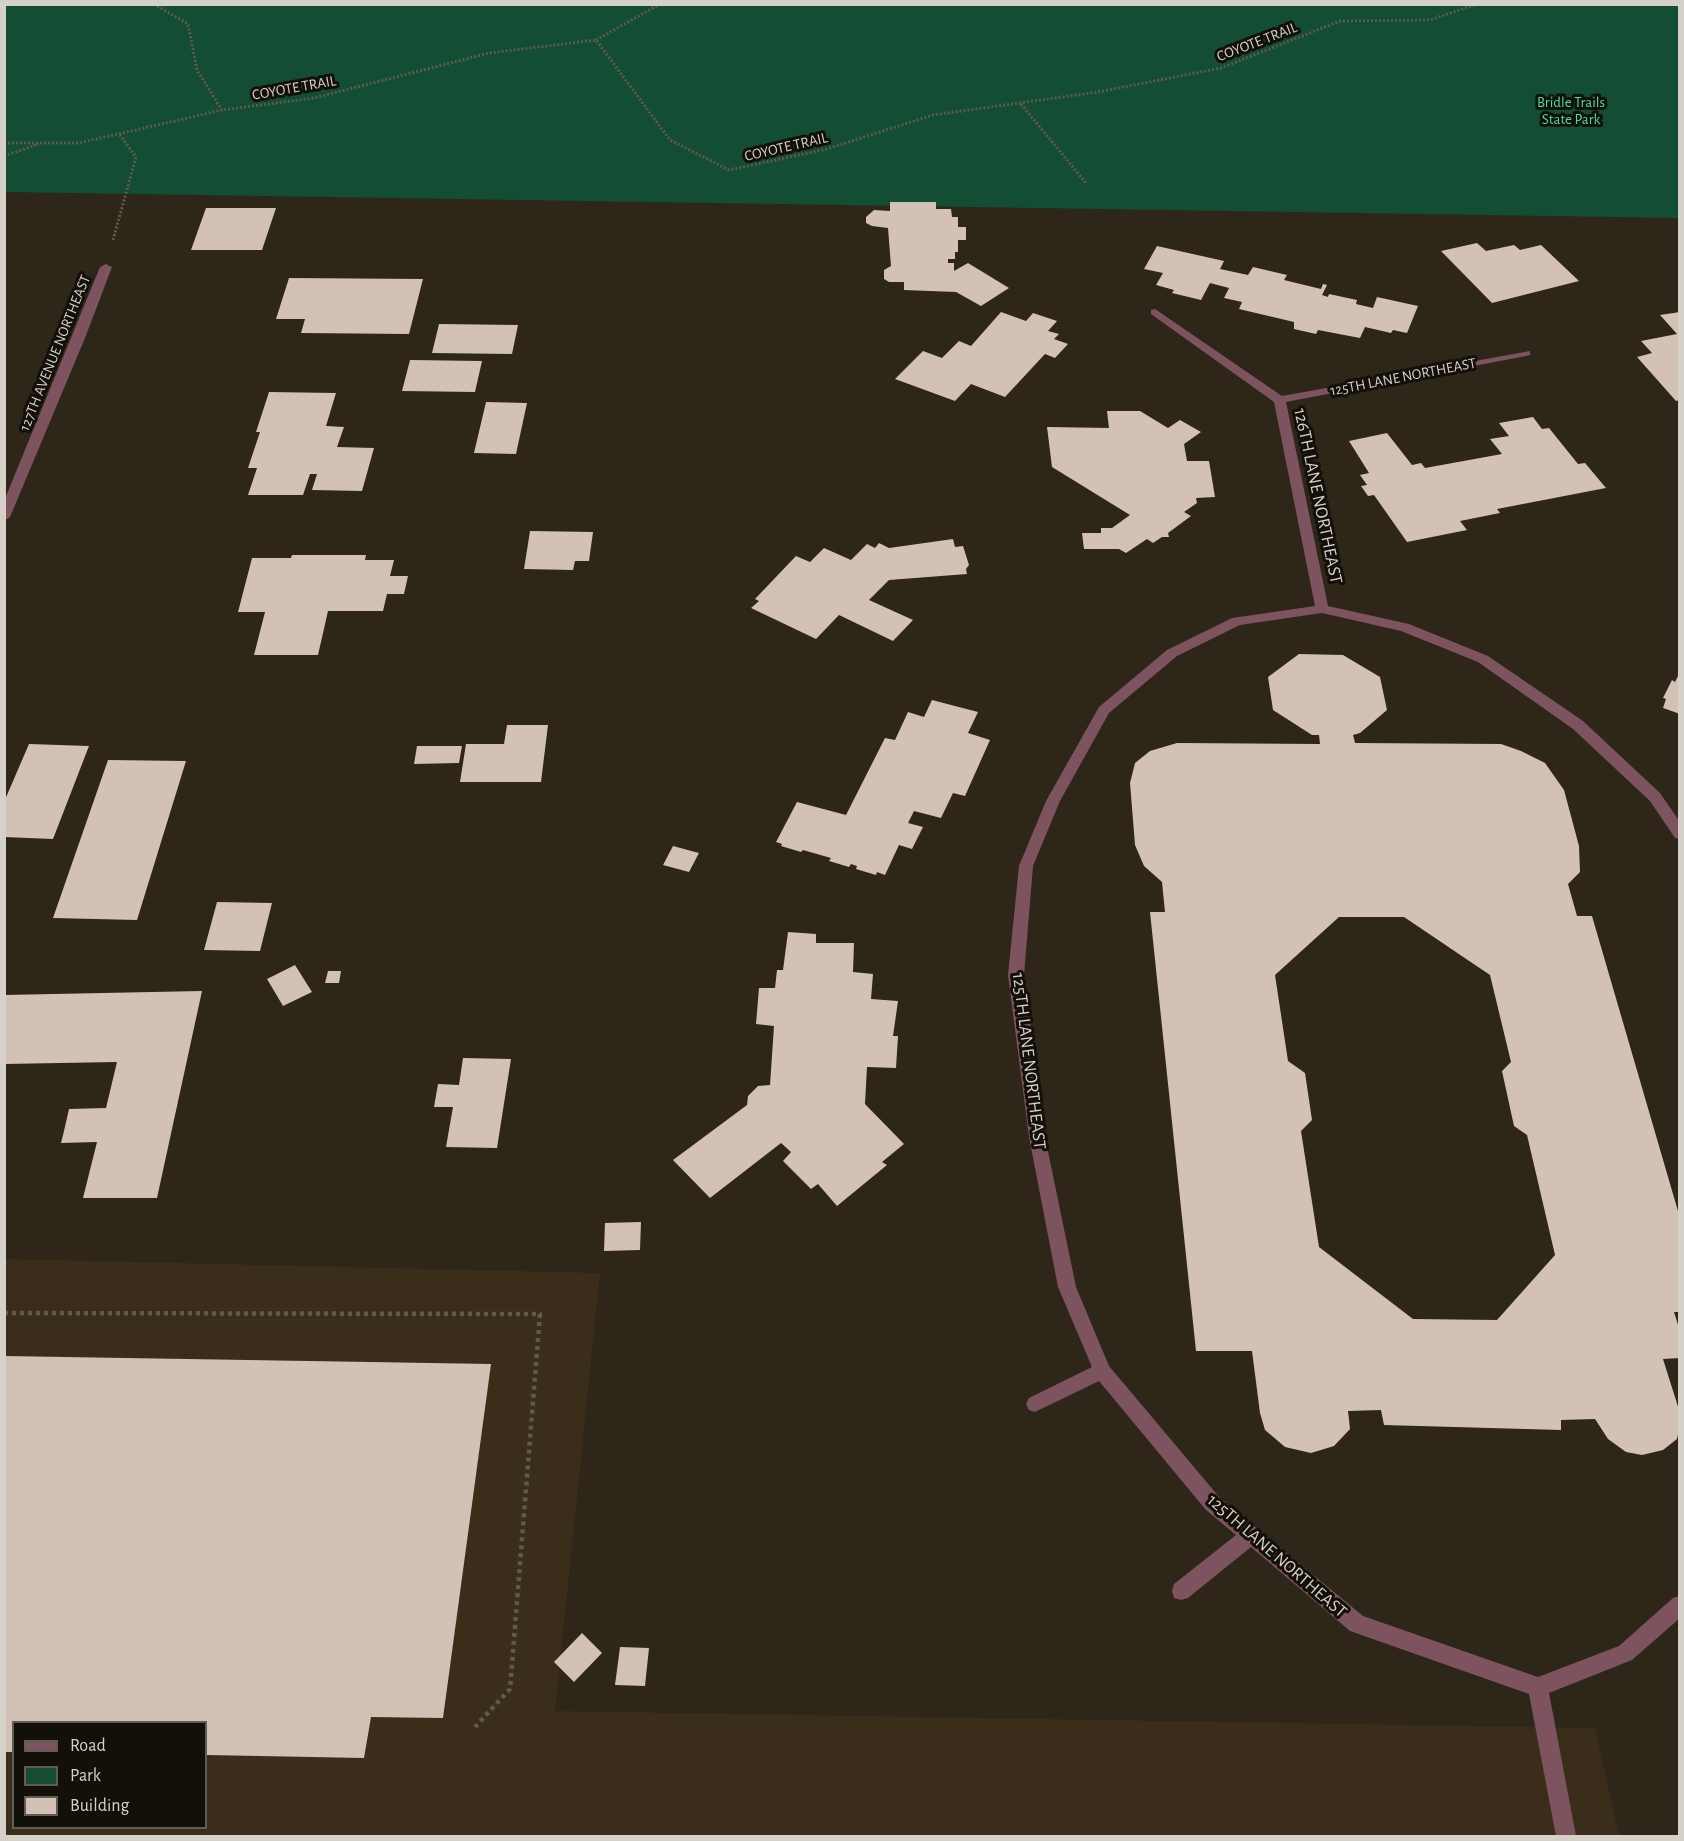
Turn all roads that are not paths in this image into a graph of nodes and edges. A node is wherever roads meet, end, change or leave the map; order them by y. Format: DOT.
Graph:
graph roads {
  1 [pos="106,267"];
  2 [pos="1155,312"];
  3 [pos="1526,353"];
  4 [pos="1280,400"];
  5 [pos="4,517"];
  6 [pos="1322,609"];
  7 [pos="1680,834"];
  8 [pos="1102,1371"];
  9 [pos="1035,1404"];
  10 [pos="1250,1536"];
  11 [pos="1181,1591"];
  12 [pos="1680,1605"];
  13 [pos="1538,1687"];
  14 [pos="1566,1836"];
  1 -- 5 [label="street, 127TH AVENUE NORTHEAST"];
  2 -- 4 [label="street, 126TH LANE NORTHEAST"];
  3 -- 4 [label="street, 125TH LANE NORTHEAST"];
  4 -- 6 [label="street, 126TH LANE NORTHEAST"];
  6 -- 7 [label="street, 125TH LANE NORTHEAST"];
  6 -- 8 [label="street, 125TH LANE NORTHEAST"];
  8 -- 9 [label="street"];
  8 -- 10 [label="street, 125TH LANE NORTHEAST"];
  10 -- 11 [label="street"];
  10 -- 13 [label="street, 125TH LANE NORTHEAST"];
  12 -- 13 [label="street"];
  13 -- 14 [label="street"];
}
